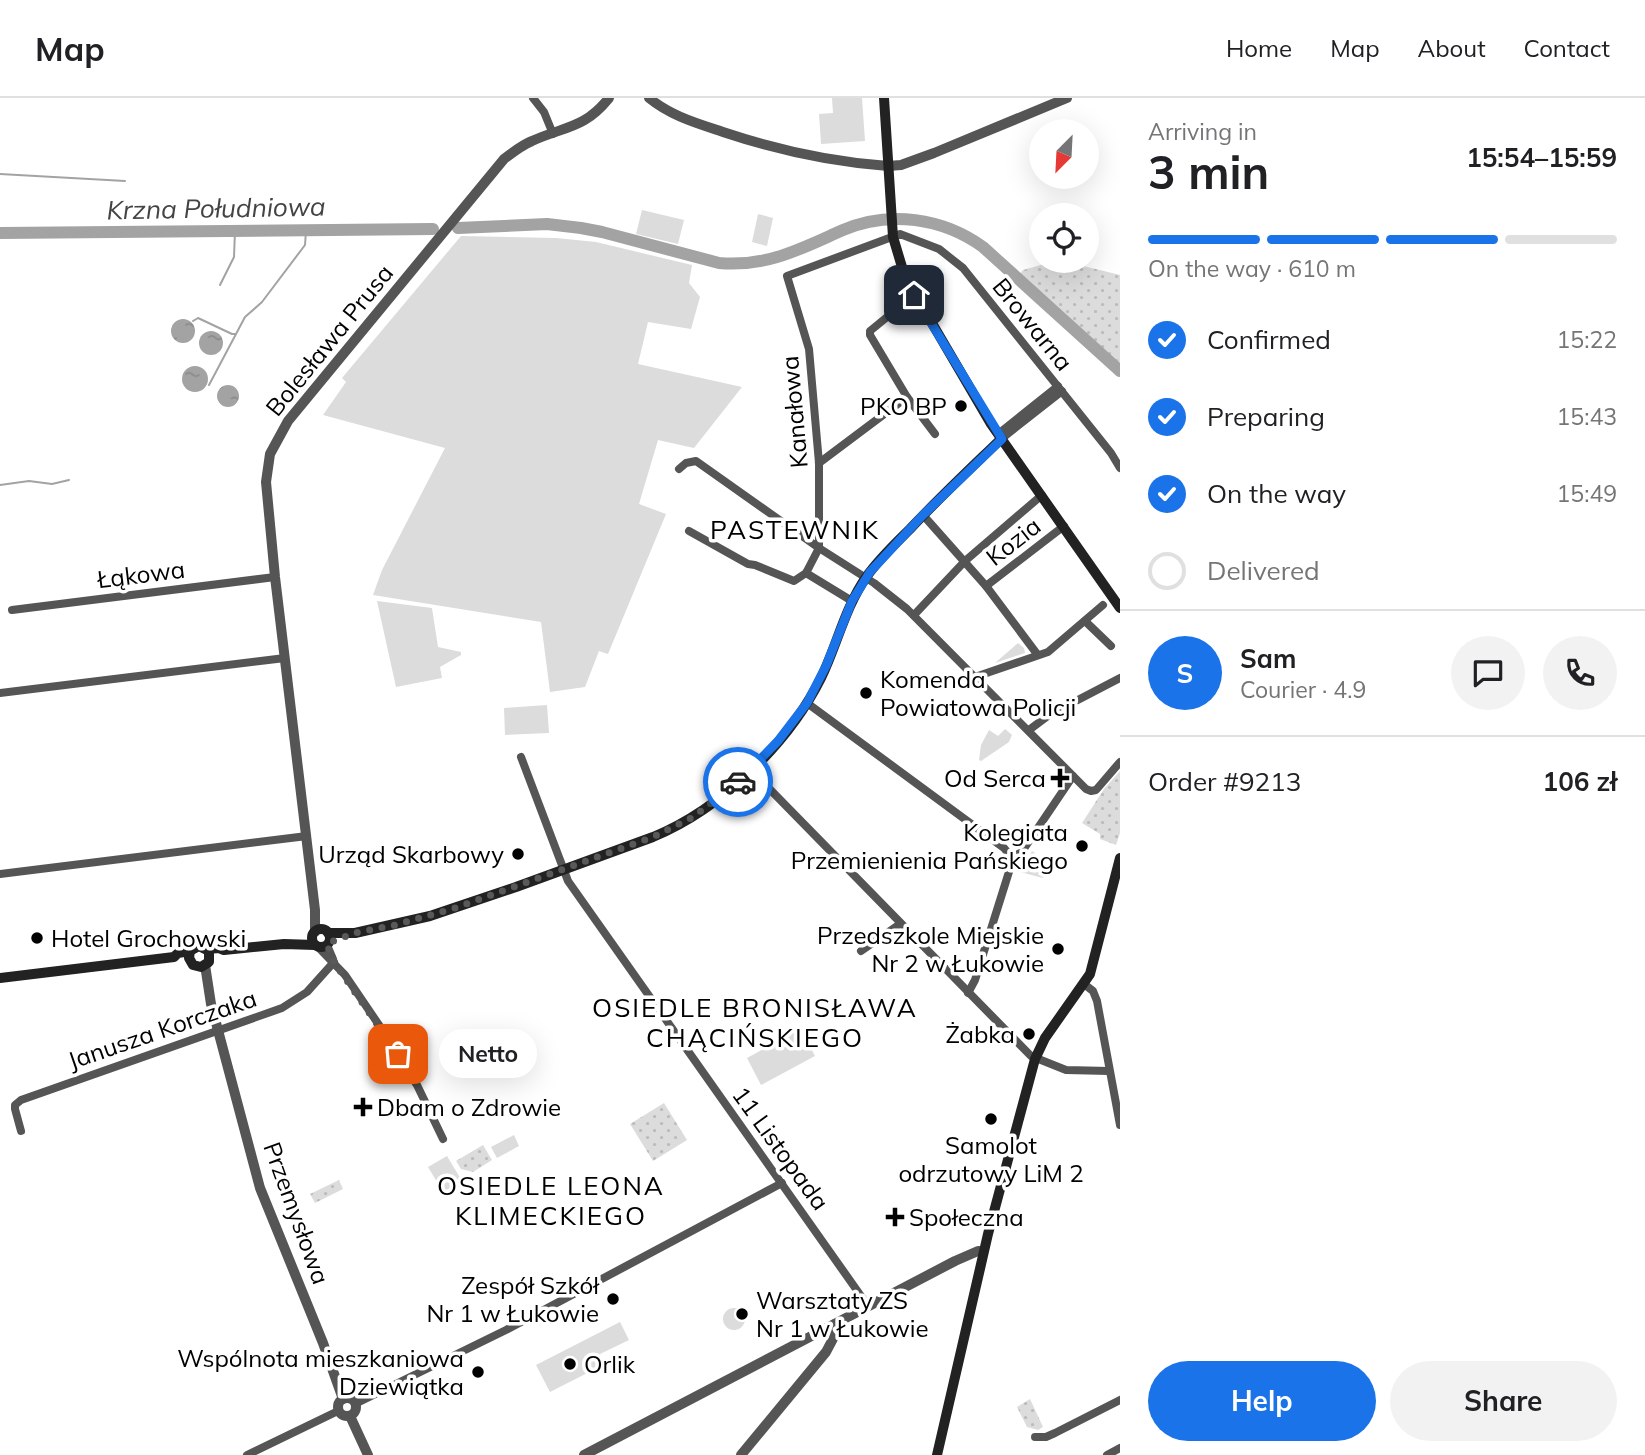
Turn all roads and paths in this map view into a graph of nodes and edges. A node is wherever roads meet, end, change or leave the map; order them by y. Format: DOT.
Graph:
graph roads {
  1 [pos="533,98"];
  2 [pos="609,98"];
  3 [pos="649,98"];
  4 [pos="884,98"];
  5 [pos="1067,98"];
  6 [pos="553,134"];
  7 [pos="888,166"];
  8 [pos="892,232"];
  9 [pos="914,295"];
  10 [pos="1060,389"];
  11 [pos="907,397"];
  12 [pos="935,434"];
  13 [pos="1000,437"];
  14 [pos="819,463"];
  15 [pos="1120,468"];
  16 [pos="679,469"];
  17 [pos="1042,495"];
  18 [pos="923,515"];
  19 [pos="1064,526"];
  20 [pos="689,531"];
  21 [pos="819,548"];
  22 [pos="965,561"];
  23 [pos="806,573"];
  24 [pos="275,577"];
  25 [pos="866,578"];
  26 [pos="1120,584"];
  27 [pos="986,586"];
  28 [pos="1108,590"];
  29 [pos="852,601"];
  30 [pos="1103,605"];
  31 [pos="1120,608"];
  32 [pos="12,610"];
  33 [pos="914,615"];
  34 [pos="1085,621"];
  35 [pos="1111,646"];
  36 [pos="1037,654"];
  37 [pos="285,659"];
  38 [pos="975,677"];
  39 [pos="1120,678"];
  40 [pos="0,693"];
  41 [pos="807,703"];
  42 [pos="1029,730"];
  43 [pos="521,757"];
  44 [pos="1120,762"];
  45 [pos="751,770"];
  46 [pos="1073,776"];
  47 [pos="307,836"];
  48 [pos="1120,858"];
  49 [pos="1013,859"];
  50 [pos="563,871"];
  51 [pos="0,874"];
  52 [pos="1116,891"];
  53 [pos="900,924"];
  54 [pos="321,938"];
  55 [pos="861,951"];
  56 [pos="200,958"];
  57 [pos="334,962"];
  58 [pos="0,978"];
  59 [pos="1084,984"];
  60 [pos="968,993"];
  61 [pos="219,1031"];
  62 [pos="1035,1059"];
  63 [pos="1109,1071"];
  64 [pos="1120,1125"];
  65 [pos="21,1132"];
  66 [pos="443,1139"];
  67 [pos="782,1183"];
  68 [pos="983,1252"];
  69 [pos="868,1306"];
  70 [pos="835,1324"];
  71 [pos="343,1399"];
  72 [pos="1120,1400"];
  73 [pos="355,1404"];
  74 [pos="338,1411"];
  75 [pos="350,1416"];
  76 [pos="1035,1437"];
  77 [pos="1120,1448"];
  78 [pos="247,1455"];
  79 [pos="368,1455"];
  80 [pos="584,1455"];
  81 [pos="741,1455"];
  82 [pos="937,1455"];
  83 [pos="1107,1455"];
  1 -- 6 [label="street"];
  2 -- 6 [label="street, Bolesława Prusa"];
  3 -- 7 [label="street"];
  4 -- 7 [label="main road"];
  5 -- 7 [label="street"];
  6 -- 24 [label="street, Bolesława Prusa"];
  7 -- 8 [label="main road"];
  8 -- 9 [label="main road"];
  8 -- 10 [label="street, Browarna"];
  8 -- 14 [label="street, Kanałowa"];
  9 -- 11 [label="street"];
  9 -- 13 [label="main road"];
  10 -- 13 [label="street"];
  10 -- 15 [label="street, Browarna"];
  11 -- 12 [label="street"];
  11 -- 14 [label="street"];
  13 -- 17 [label="main road"];
  13 -- 18 [label="main road"];
  14 -- 21 [label="street, Kanałowa"];
  16 -- 21 [label="street"];
  17 -- 19 [label="main road"];
  17 -- 22 [label="street"];
  18 -- 22 [label="street"];
  18 -- 25 [label="main road"];
  19 -- 27 [label="street, Kozia"];
  19 -- 28 [label="main road"];
  20 -- 23 [label="street"];
  21 -- 23 [label="street"];
  21 -- 25 [label="street"];
  22 -- 27 [label="street"];
  22 -- 33 [label="street"];
  23 -- 29 [label="street"];
  24 -- 32 [label="street, Łąkowa"];
  24 -- 37 [label="street, Bolesława Prusa"];
  25 -- 29 [label="main road"];
  25 -- 33 [label="street"];
  26 -- 28 [label="main road"];
  27 -- 36 [label="street"];
  28 -- 31 [label="main road"];
  29 -- 41 [label="main road"];
  30 -- 34 [label="street"];
  33 -- 38 [label="street"];
  34 -- 35 [label="street"];
  34 -- 36 [label="street"];
  36 -- 38 [label="street"];
  37 -- 40 [label="street"];
  37 -- 47 [label="street, Bolesława Prusa"];
  38 -- 42 [label="street"];
  39 -- 42 [label="street"];
  41 -- 45 [label="main road"];
  41 -- 49 [label="street"];
  42 -- 46 [label="street"];
  43 -- 50 [label="street, 11 Listopada"];
  44 -- 46 [label="street"];
  45 -- 50 [label="main road"];
  45 -- 53 [label="street"];
  46 -- 49 [label="street"];
  47 -- 51 [label="street"];
  47 -- 54 [label="street, Bolesława Prusa"];
  48 -- 52 [label="main road"];
  49 -- 60 [label="street"];
  50 -- 54 [label="main road"];
  50 -- 67 [label="street, 11 Listopada"];
  52 -- 59 [label="main road"];
  53 -- 55 [label="street"];
  53 -- 60 [label="street"];
  54 -- 56 [label="main road"];
  54 -- 57 [label="street"];
  56 -- 58 [label="main road"];
  56 -- 61 [label="street, Przemysłowa"];
  57 -- 61 [label="street, Janusza Korczaka"];
  57 -- 66 [label="street"];
  59 -- 62 [label="main road"];
  59 -- 63 [label="street"];
  60 -- 62 [label="street"];
  61 -- 65 [label="street, Janusza Korczaka"];
  61 -- 71 [label="street, Przemysłowa"];
  62 -- 63 [label="street"];
  62 -- 68 [label="main road"];
  63 -- 64 [label="street"];
  67 -- 69 [label="street, 11 Listopada"];
  67 -- 73 [label="street"];
  68 -- 69 [label="street"];
  68 -- 82 [label="main road"];
  69 -- 70 [label="street"];
  70 -- 80 [label="street"];
  70 -- 81 [label="street"];
  71 -- 73 [label="street"];
  71 -- 74 [label="street"];
  72 -- 76 [label="street"];
  73 -- 75 [label="street"];
  74 -- 75 [label="street"];
  74 -- 78 [label="street"];
  75 -- 79 [label="street"];
  77 -- 83 [label="street"];
}
